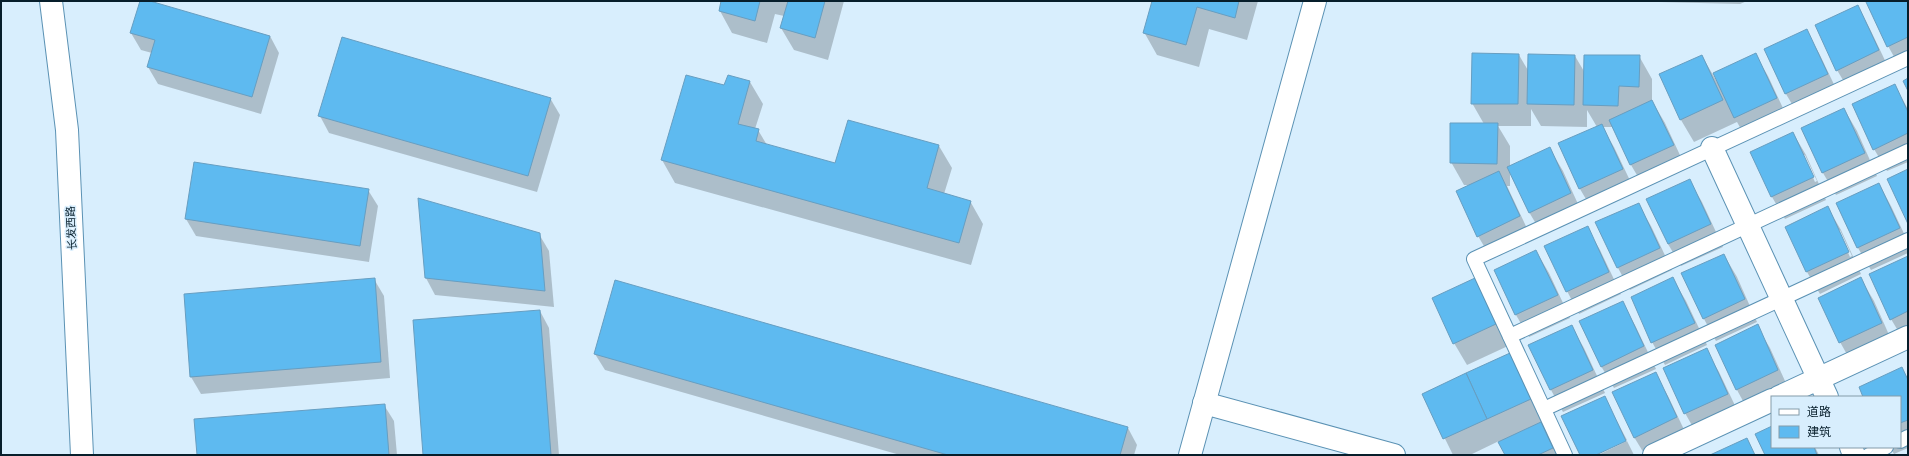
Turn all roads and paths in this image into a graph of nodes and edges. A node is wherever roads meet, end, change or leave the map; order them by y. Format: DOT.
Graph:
graph roads {
  1 [pos="51,1"];
  2 [pos="1315,1"];
  3 [pos="1908,58"];
  4 [pos="1712,148"];
  5 [pos="1908,151"];
  6 [pos="1748,225"];
  7 [pos="1908,240"];
  8 [pos="1782,298"];
  9 [pos="1510,336"];
  10 [pos="1908,337"];
  11 [pos="1823,388"];
  12 [pos="1784,396"];
  13 [pos="1771,400"];
  14 [pos="1204,404"];
  15 [pos="1544,409"];
  16 [pos="1884,448"];
  17 [pos="82,455"];
  18 [pos="1190,455"];
  19 [pos="1394,455"];
  20 [pos="1565,455"];
  21 [pos="1654,455"];
  22 [pos="1869,455"];
  1 -- 17 [label="street, 长发西路"];
  2 -- 14 [label="street"];
  3 -- 4 [label="lane"];
  4 -- 6 [label="street"];
  4 -- 9 [label="lane"];
  5 -- 6 [label="lane"];
  6 -- 8 [label="street"];
  6 -- 9 [label="lane"];
  7 -- 8 [label="lane"];
  8 -- 11 [label="street"];
  8 -- 15 [label="lane"];
  9 -- 15 [label="lane"];
  10 -- 11 [label="street"];
  11 -- 12 [label="street"];
  13 -- 21 [label="street"];
  14 -- 18 [label="street"];
  14 -- 19 [label="street"];
  15 -- 20 [label="lane"];
  16 -- 22 [label="lane"];
}
